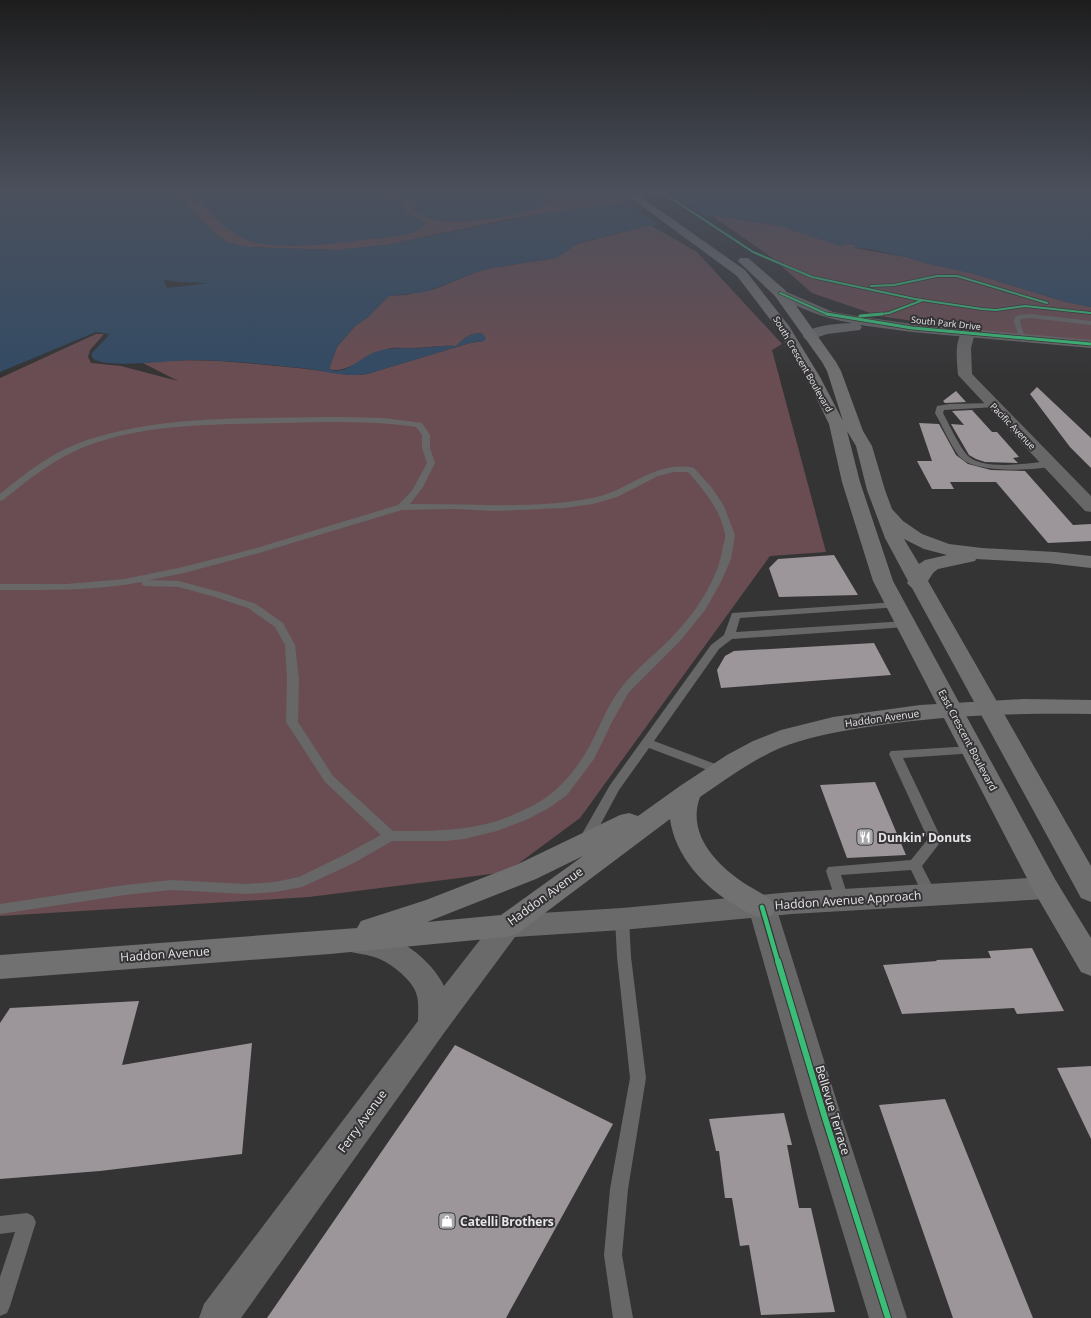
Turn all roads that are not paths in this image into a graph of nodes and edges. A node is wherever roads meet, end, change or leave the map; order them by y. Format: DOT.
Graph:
graph roads {
  1 [pos="711,252"];
  2 [pos="732,252"];
  3 [pos="780,293"];
  4 [pos="1091,323"];
  5 [pos="912,328"];
  6 [pos="968,333"];
  7 [pos="810,336"];
  8 [pos="1022,338"];
  9 [pos="1091,344"];
  10 [pos="993,405"];
  11 [pos="1050,464"];
  12 [pos="0,498"];
  13 [pos="401,507"];
  14 [pos="1091,507"];
  15 [pos="861,509"];
  16 [pos="885,512"];
  17 [pos="1001,554"];
  18 [pos="1091,562"];
  19 [pos="125,582"];
  20 [pos="917,583"];
  21 [pos="0,587"];
  22 [pos="896,605"];
  23 [pos="906,624"];
  24 [pos="729,636"];
  25 [pos="1091,707"];
  26 [pos="967,740"];
  27 [pos="646,743"];
  28 [pos="722,770"];
  29 [pos="689,792"];
  30 [pos="390,836"];
  31 [pos="583,845"];
  32 [pos="915,865"];
  33 [pos="1046,888"];
  34 [pos="1091,891"];
  35 [pos="930,895"];
  36 [pos="842,900"];
  37 [pos="762,907"];
  38 [pos="0,908"];
  39 [pos="622,919"];
  40 [pos="506,926"];
  41 [pos="330,942"];
  42 [pos="1091,964"];
  43 [pos="0,967"];
  44 [pos="433,1024"];
  45 [pos="0,1225"];
  46 [pos="0,1306"];
  47 [pos="218,1318"];
  48 [pos="623,1318"];
  49 [pos="888,1318"];
  1 -- 15 [label="highway, South Crescent Boulevard"];
  2 -- 3 [label="highway, South Crescent Boulevard"];
  3 -- 5 [label="street, South Park Drive"];
  3 -- 7 [label="highway, South Crescent Boulevard"];
  4 -- 8 [label="lane"];
  5 -- 6 [label="street, South Park Drive"];
  5 -- 7 [label="street, South Park Drive"];
  6 -- 8 [label="street, South Park Drive"];
  6 -- 10 [label="street, Pacific Avenue"];
  7 -- 16 [label="highway, South Crescent Boulevard"];
  8 -- 9 [label="street, South Park Drive"];
  10 -- 11 [label="street, Pacific Avenue"];
  10 -- 11 [label="lane"];
  11 -- 14 [label="street, Pacific Avenue"];
  12 -- 13 [label="lane"];
  13 -- 19 [label="lane"];
  13 -- 30 [label="lane"];
  15 -- 22 [label="highway, East Crescent Boulevard"];
  16 -- 17 [label="highway"];
  16 -- 20 [label="highway"];
  17 -- 18 [label="highway"];
  17 -- 20 [label="highway"];
  19 -- 21 [label="lane"];
  19 -- 30 [label="lane"];
  20 -- 34 [label="highway"];
  22 -- 23 [label="highway, East Crescent Boulevard"];
  22 -- 24 [label="lane"];
  23 -- 24 [label="lane"];
  23 -- 26 [label="highway, East Crescent Boulevard"];
  24 -- 27 [label="lane"];
  25 -- 28 [label="main road, Haddon Avenue"];
  26 -- 32 [label="lane"];
  26 -- 33 [label="highway, East Crescent Boulevard"];
  27 -- 28 [label="lane"];
  27 -- 31 [label="lane"];
  28 -- 29 [label="main road, Haddon Avenue"];
  29 -- 31 [label="main road, Haddon Avenue"];
  29 -- 37 [label="main road"];
  29 -- 40 [label="main road, Haddon Avenue"];
  30 -- 38 [label="lane"];
  31 -- 41 [label="main road, Haddon Avenue"];
  32 -- 35 [label="lane"];
  32 -- 36 [label="lane"];
  33 -- 35 [label="main road, Haddon Avenue Approach"];
  33 -- 42 [label="highway, East Crescent Boulevard"];
  35 -- 36 [label="main road, Haddon Avenue Approach"];
  36 -- 37 [label="main road, Haddon Avenue Approach"];
  37 -- 39 [label="main road, Haddon Avenue Approach"];
  37 -- 49 [label="street, Bellevue Terrace"];
  39 -- 40 [label="main road, Haddon Avenue Approach"];
  39 -- 48 [label="lane"];
  40 -- 41 [label="main road, Haddon Avenue"];
  40 -- 44 [label="main road, Ferry Avenue"];
  41 -- 43 [label="main road, Haddon Avenue"];
  41 -- 44 [label="main road"];
  44 -- 47 [label="main road, Ferry Avenue"];
  45 -- 46 [label="lane"];
}
